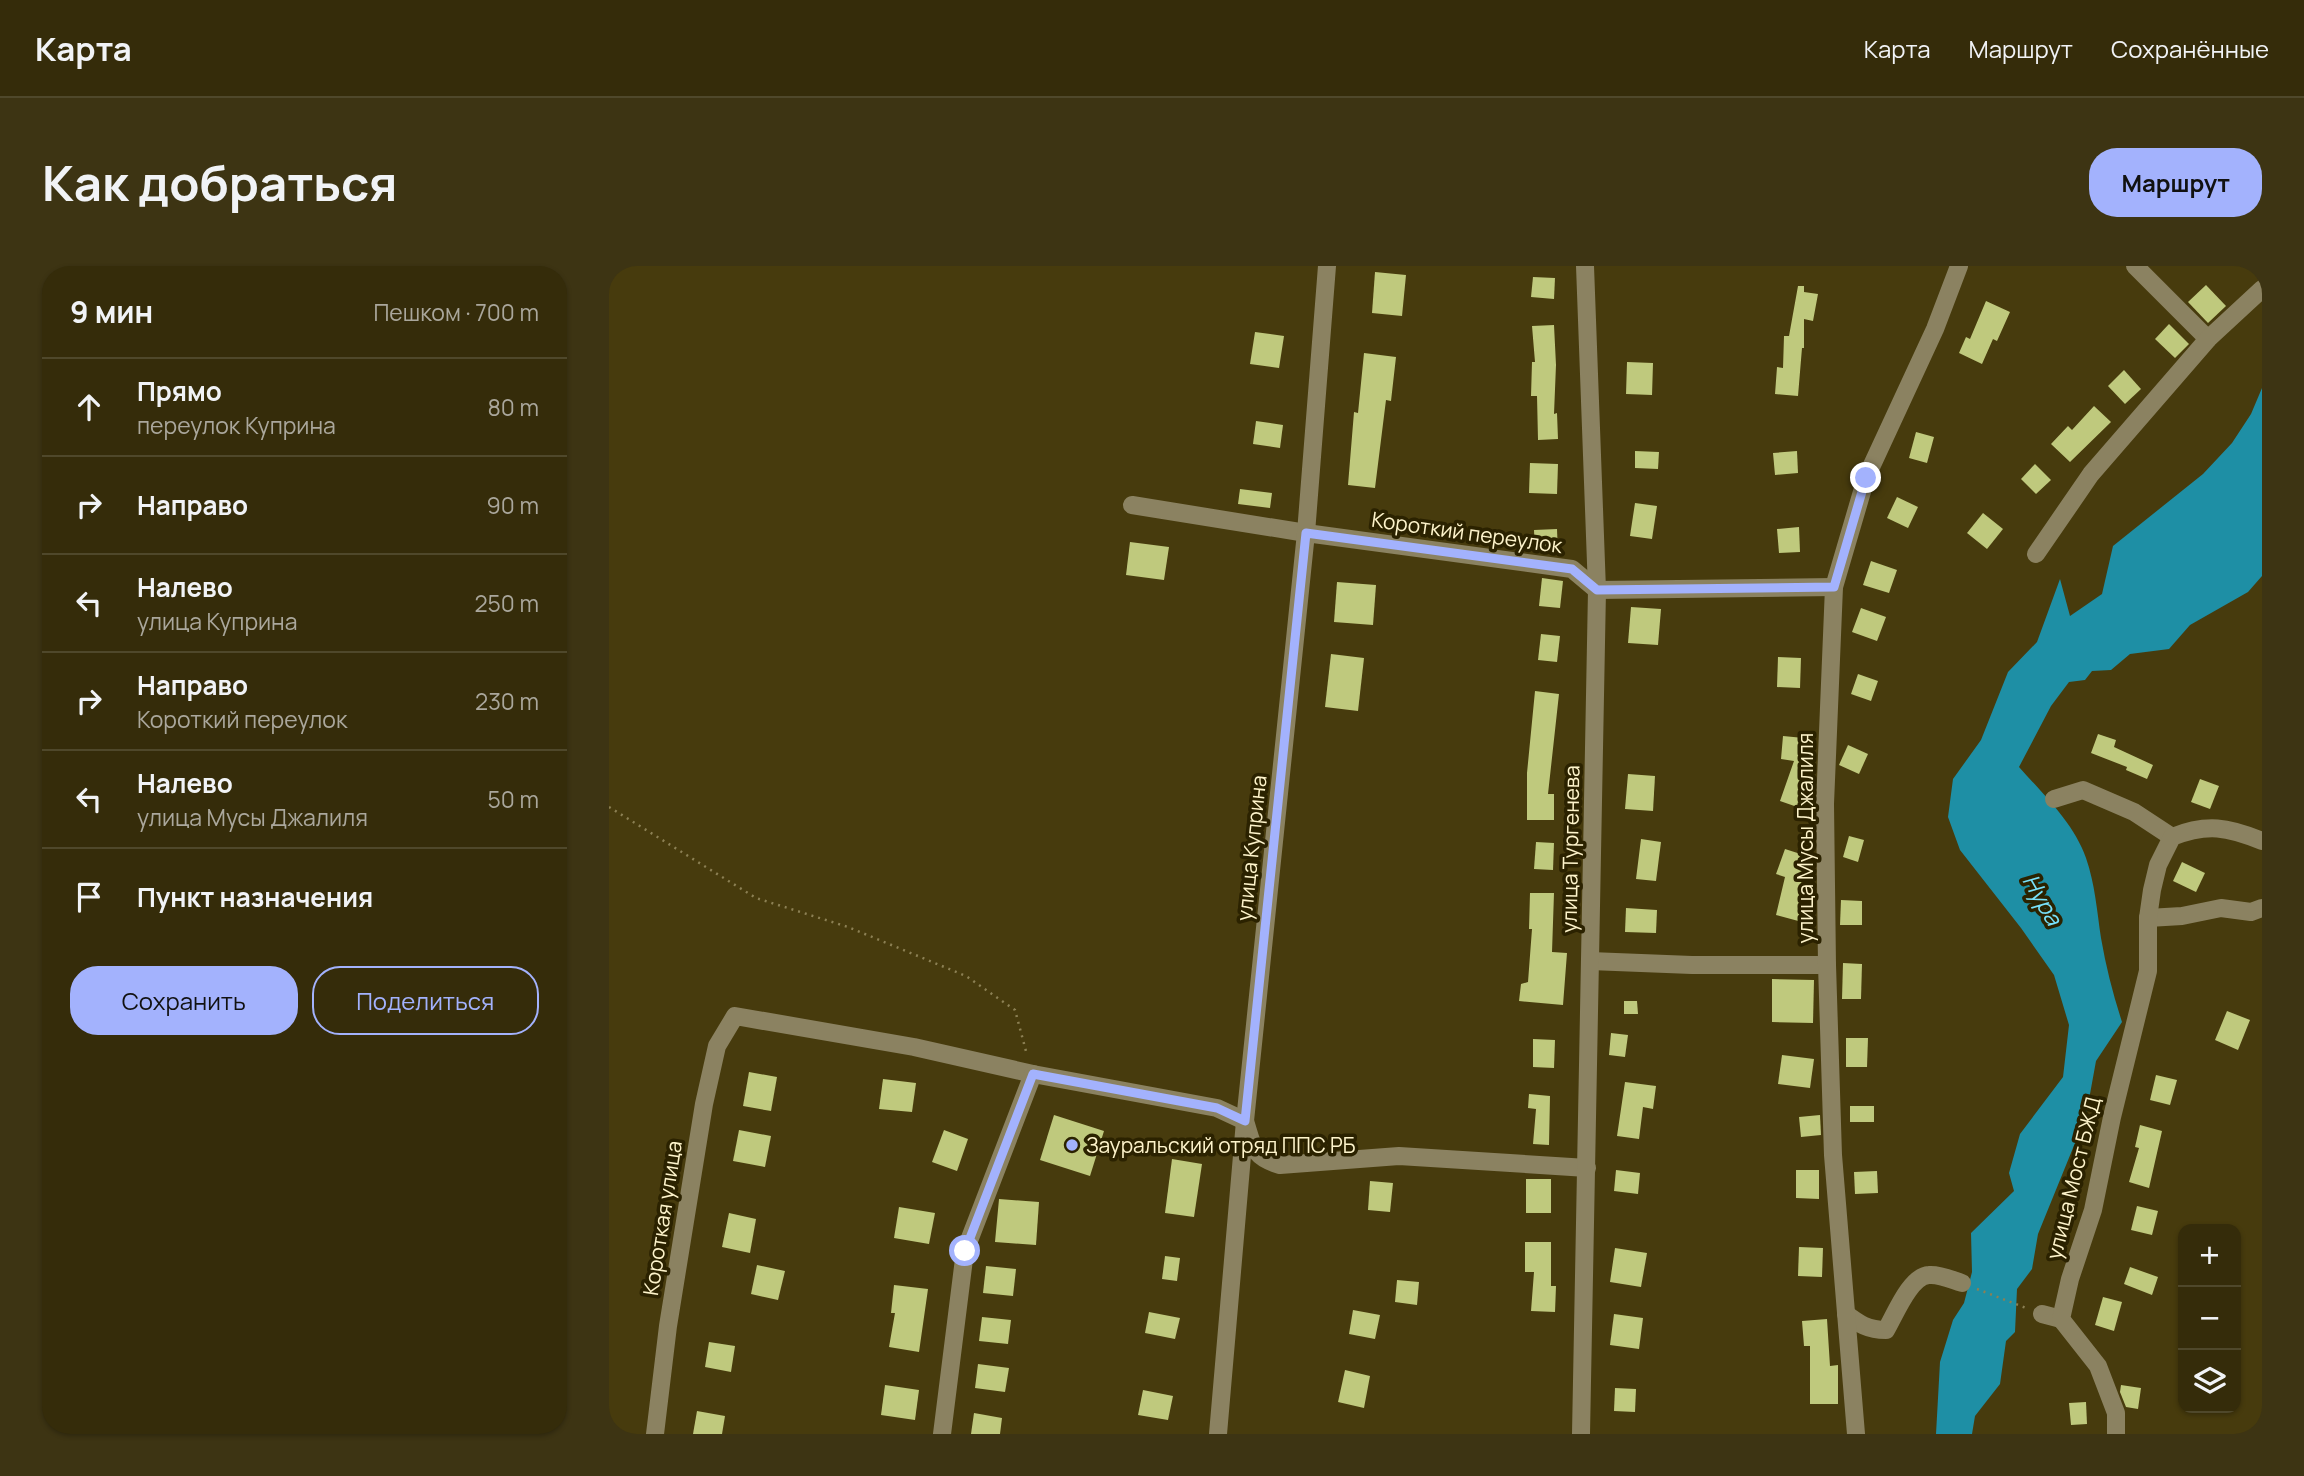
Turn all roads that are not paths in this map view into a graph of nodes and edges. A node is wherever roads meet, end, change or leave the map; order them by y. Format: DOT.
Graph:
graph roads {
  1 [pos="1327,266"];
  2 [pos="1585,266"];
  3 [pos="1959,266"];
  4 [pos="2135,266"];
  5 [pos="2262,289"];
  6 [pos="2208,339"];
  7 [pos="1132,505"];
  8 [pos="1306,533"];
  9 [pos="2036,554"];
  10 [pos="1834,587"];
  11 [pos="1597,590"];
  12 [pos="2055,799"];
  13 [pos="2172,837"];
  14 [pos="2262,841"];
  15 [pos="2262,908"];
  16 [pos="2148,918"];
  17 [pos="1590,961"];
  18 [pos="1827,965"];
  19 [pos="1033,1074"];
  20 [pos="1245,1121"];
  21 [pos="1587,1168"];
  22 [pos="1962,1283"];
  23 [pos="1846,1314"];
  24 [pos="2042,1314"];
  25 [pos="2061,1319"];
  26 [pos="655,1434"];
  27 [pos="942,1434"];
  28 [pos="1218,1434"];
  29 [pos="1581,1434"];
  30 [pos="1856,1434"];
  31 [pos="2116,1434"];
  1 -- 8 [label="street, улица Куприна"];
  2 -- 11 [label="street, улица Тургенева"];
  3 -- 10 [label="street, улица Мусы Джалиля"];
  4 -- 6 [label="street"];
  5 -- 6 [label="street"];
  6 -- 9 [label="street"];
  7 -- 8 [label="street, Короткий переулок"];
  8 -- 11 [label="street, Короткий переулок"];
  8 -- 20 [label="street, улица Куприна"];
  10 -- 11 [label="street"];
  10 -- 18 [label="street, улица Мусы Джалиля"];
  11 -- 17 [label="street, улица Тургенева"];
  12 -- 13 [label="street"];
  13 -- 14 [label="street"];
  13 -- 16 [label="street, улица Мост БЖД"];
  15 -- 16 [label="street"];
  16 -- 25 [label="street, улица Мост БЖД"];
  17 -- 18 [label="street"];
  17 -- 21 [label="street, улица Тургенева"];
  18 -- 23 [label="street, улица Мусы Джалиля"];
  19 -- 20 [label="street"];
  19 -- 26 [label="street, Короткая улица"];
  19 -- 27 [label="street"];
  20 -- 21 [label="street"];
  20 -- 28 [label="street, улица Куприна"];
  21 -- 29 [label="street, улица Тургенева"];
  22 -- 23 [label="street"];
  23 -- 30 [label="street, улица Мусы Джалиля"];
  24 -- 25 [label="street"];
  25 -- 31 [label="street"];
}
